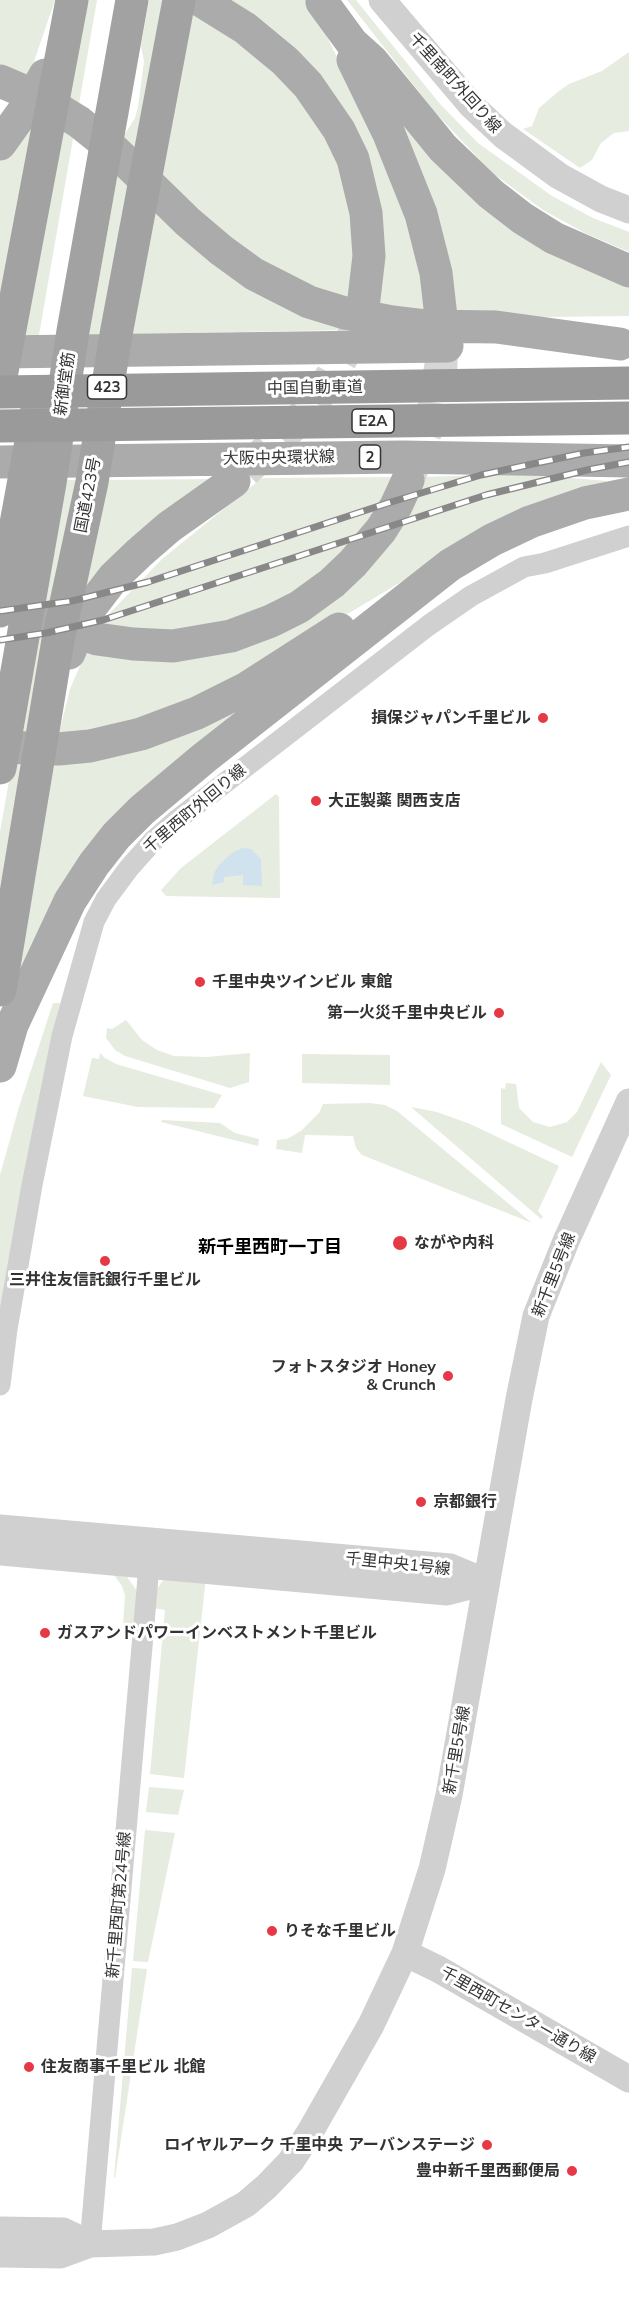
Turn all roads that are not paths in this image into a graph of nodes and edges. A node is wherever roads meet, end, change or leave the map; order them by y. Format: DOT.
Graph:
graph roads {
  1 [pos="67,0"];
  2 [pos="72,0"];
  3 [pos="112,0"];
  4 [pos="132,0"];
  5 [pos="179,0"];
  6 [pos="200,0"];
  7 [pos="382,0"];
  8 [pos="322,1"];
  9 [pos="9,84"];
  10 [pos="0,144"];
  11 [pos="629,210"];
  12 [pos="629,271"];
  13 [pos="363,307"];
  14 [pos="441,317"];
  15 [pos="624,344"];
  16 [pos="0,352"];
  17 [pos="0,382"];
  18 [pos="629,383"];
  19 [pos="0,392"];
  20 [pos="629,418"];
  21 [pos="0,426"];
  22 [pos="629,461"];
  23 [pos="0,462"];
  24 [pos="408,480"];
  25 [pos="234,481"];
  26 [pos="629,494"];
  27 [pos="629,536"];
  28 [pos="450,565"];
  29 [pos="0,594"];
  30 [pos="0,611"];
  31 [pos="0,747"];
  32 [pos="0,768"];
  33 [pos="36,774"];
  34 [pos="0,990"];
  35 [pos="0,1066"];
  36 [pos="629,1102"];
  37 [pos="0,1385"];
  38 [pos="0,1528"];
  39 [pos="168,1542"];
  40 [pos="0,1552"];
  41 [pos="149,1566"];
  42 [pos="486,1582"];
  43 [pos="405,1953"];
  44 [pos="629,2079"];
  45 [pos="0,2230"];
  46 [pos="90,2244"];
  47 [pos="0,2254"];
  1 -- 10 [label="main road"];
  2 -- 17 [label="highway"];
  3 -- 30 [label="highway, 新御堂筋"];
  4 -- 32 [label="highway, 新御堂筋 / 423"];
  5 -- 33 [label="highway, 国道423号 / 423"];
  6 -- 13 [label="main road"];
  7 -- 11 [label="street, 千里南町外回り線"];
  8 -- 12 [label="main road"];
  8 -- 14 [label="main road"];
  9 -- 15 [label="main road"];
  15 -- 16 [label="main road"];
  18 -- 19 [label="highway, 中国自動車道 / E2A"];
  20 -- 21 [label="highway, 中国自動車道 / E2A"];
  22 -- 23 [label="main road, 大阪中央環状線 / 2"];
  24 -- 29 [label="main road"];
  25 -- 33 [label="main road"];
  26 -- 28 [label="main road"];
  27 -- 37 [label="street, 千里西町外回り線"];
  28 -- 31 [label="main road"];
  28 -- 35 [label="main road"];
  33 -- 34 [label="highway, 国道423号 / 423"];
  36 -- 42 [label="street, 新千里5号線"];
  38 -- 39 [label="street, 千里中央1号線"];
  39 -- 41 [label="street"];
  39 -- 42 [label="street, 千里中央1号線"];
  40 -- 41 [label="street, 千里中央1号線"];
  41 -- 42 [label="street, 千里中央1号線"];
  41 -- 46 [label="street, 新千里西町第24号線"];
  42 -- 43 [label="street, 新千里5号線"];
  43 -- 44 [label="street, 千里西町センター通り線"];
  43 -- 46 [label="street, 新千里5号線"];
  45 -- 46 [label="street, 新千里5号線"];
  46 -- 47 [label="street, 新千里5号線"];
}
